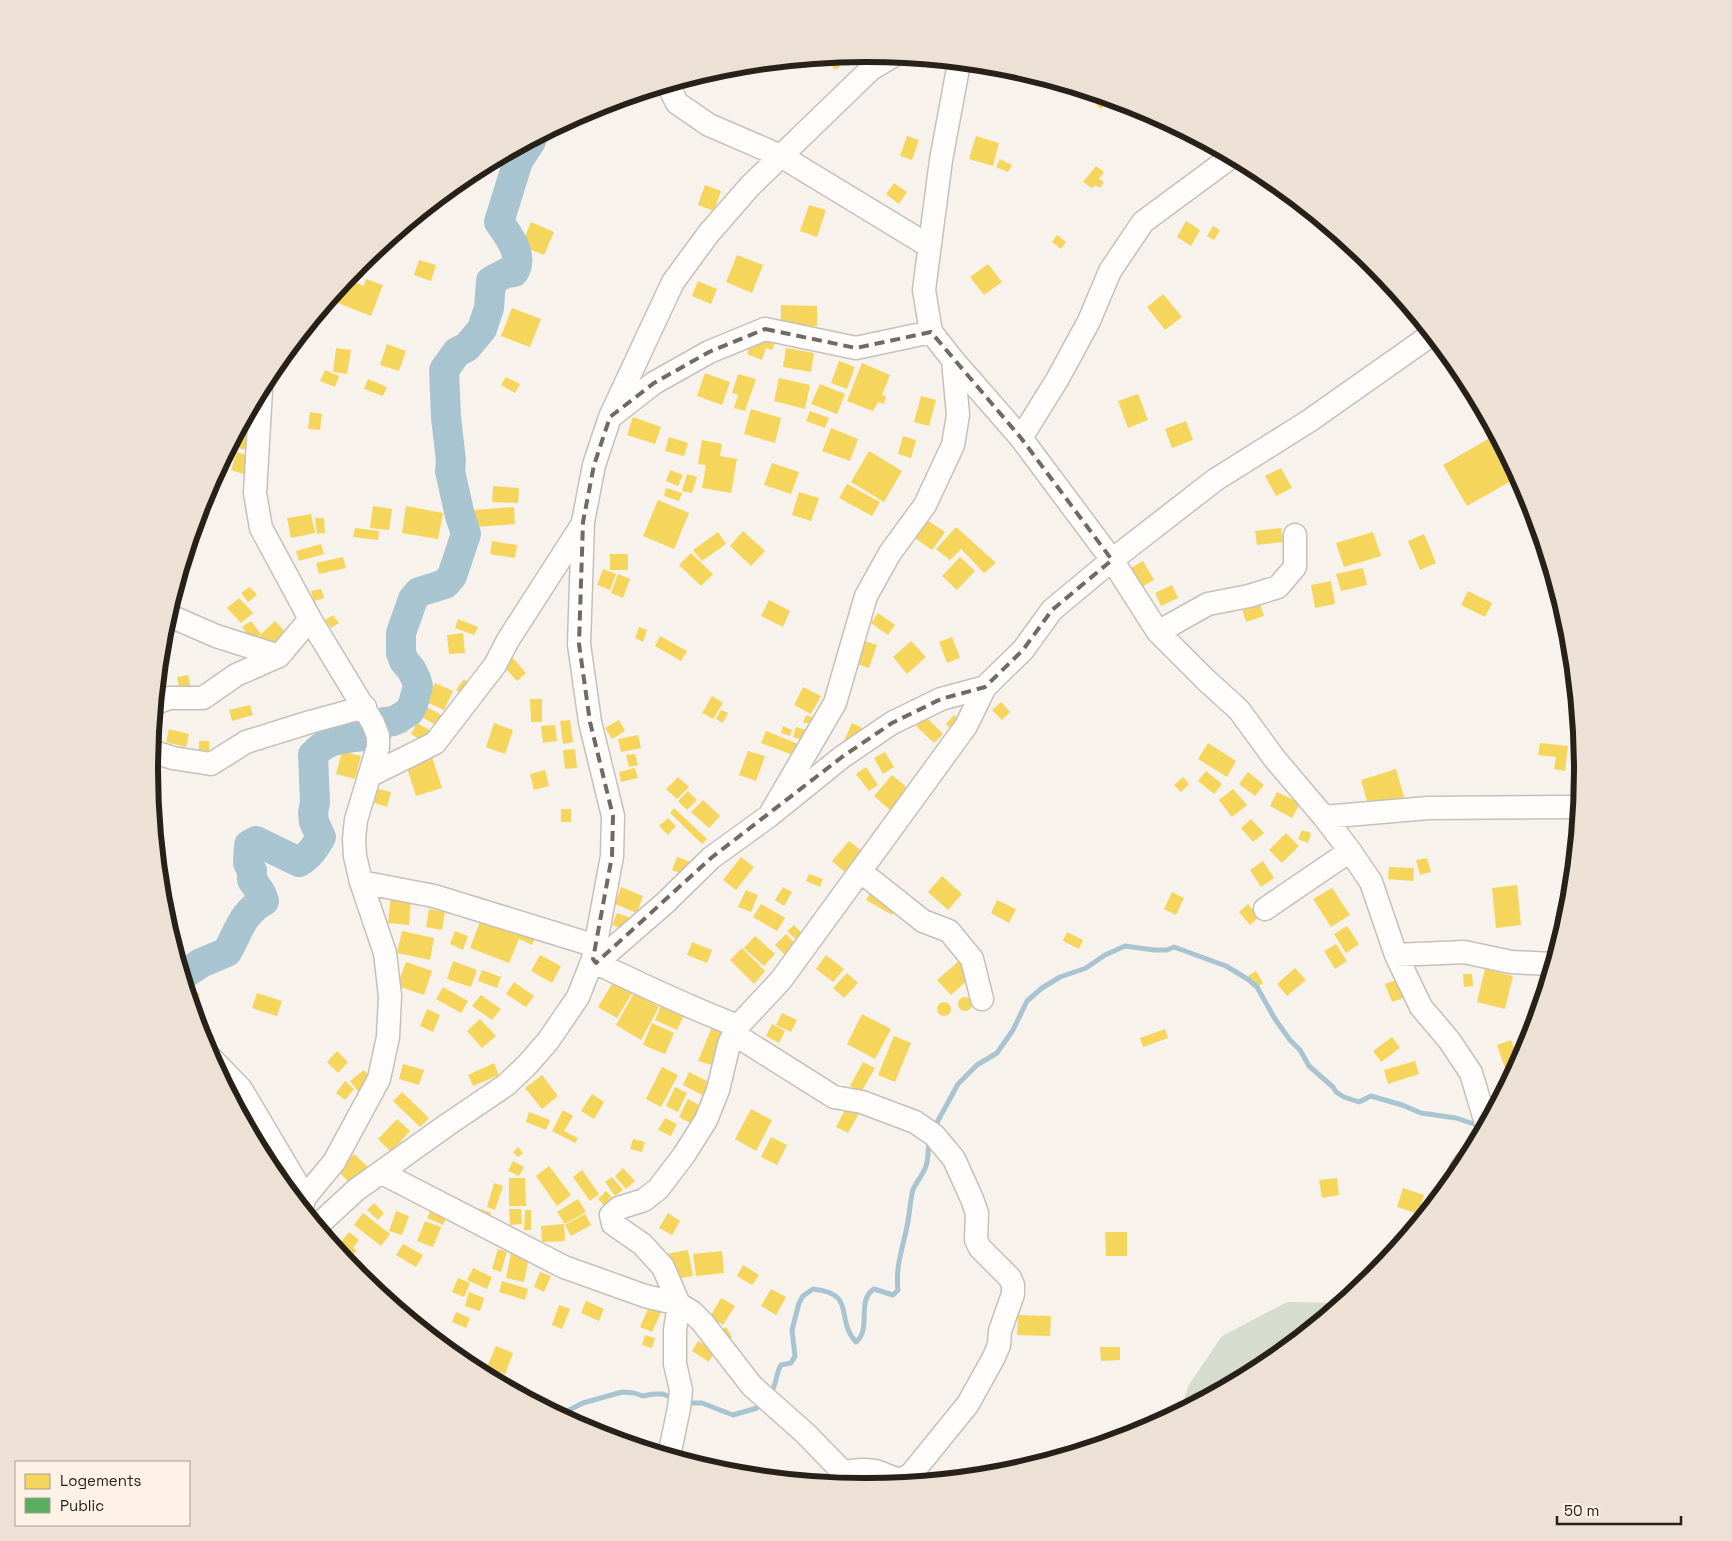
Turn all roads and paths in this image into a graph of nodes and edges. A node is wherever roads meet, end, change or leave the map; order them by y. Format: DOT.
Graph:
graph roads {
  1 [pos="882,63"];
  2 [pos="957,69"];
  3 [pos="671,90"];
  4 [pos="781,156"];
  5 [pos="1226,161"];
  6 [pos="929,246"];
  7 [pos="931,332"];
  8 [pos="1427,338"];
  9 [pos="953,360"];
  10 [pos="260,404"];
  11 [pos="610,417"];
  12 [pos="1021,438"];
  13 [pos="584,522"];
  14 [pos="1295,535"];
  15 [pos="1112,560"];
  16 [pos="175,618"];
  17 [pos="310,619"];
  18 [pos="1158,632"];
  19 [pos="278,656"];
  20 [pos="985,687"];
  21 [pos="162,701"];
  22 [pos="365,707"];
  23 [pos="159,754"];
  24 [pos="369,776"];
  25 [pos="1572,807"];
  26 [pos="769,816"];
  27 [pos="1324,817"];
  28 [pos="1350,851"];
  29 [pos="860,871"];
  30 [pos="361,882"];
  31 [pos="1265,909"];
  32 [pos="1396,955"];
  33 [pos="595,956"];
  34 [pos="1547,964"];
  35 [pos="982,999"];
  36 [pos="736,1030"];
  37 [pos="227,1075"];
  38 [pos="1484,1115"];
  39 [pos="382,1173"];
  40 [pos="299,1196"];
  41 [pos="303,1202"];
  42 [pos="321,1222"];
  43 [pos="679,1304"];
  44 [pos="670,1450"];
  45 [pos="893,1477"];
  46 [pos="906,1477"];
  47 [pos="846,1478"];
  48 [pos="850,1478"];
  1 -- 4 [label="street"];
  2 -- 6 [label="street"];
  3 -- 4 [label="street"];
  4 -- 6 [label="street"];
  4 -- 11 [label="street"];
  5 -- 12 [label="street"];
  6 -- 7 [label="street"];
  7 -- 9 [label="street"];
  7 -- 11 [label="street"];
  8 -- 15 [label="street"];
  9 -- 12 [label="street"];
  9 -- 26 [label="street"];
  10 -- 17 [label="street"];
  11 -- 13 [label="street"];
  12 -- 15 [label="street"];
  13 -- 24 [label="street"];
  13 -- 33 [label="street"];
  14 -- 18 [label="street"];
  15 -- 18 [label="street"];
  15 -- 20 [label="street"];
  16 -- 19 [label="street"];
  17 -- 19 [label="street"];
  17 -- 22 [label="street"];
  18 -- 27 [label="street"];
  19 -- 21 [label="street"];
  20 -- 26 [label="street"];
  20 -- 29 [label="street"];
  22 -- 23 [label="street"];
  22 -- 24 [label="street"];
  24 -- 30 [label="street"];
  25 -- 27 [label="street"];
  26 -- 33 [label="street"];
  27 -- 28 [label="street"];
  28 -- 31 [label="street"];
  28 -- 32 [label="street"];
  29 -- 35 [label="street"];
  29 -- 36 [label="street"];
  30 -- 33 [label="street"];
  30 -- 41 [label="street"];
  32 -- 34 [label="street"];
  32 -- 38 [label="street"];
  33 -- 36 [label="street"];
  33 -- 39 [label="street"];
  36 -- 43 [label="street"];
  36 -- 46 [label="street"];
  37 -- 40 [label="street"];
  39 -- 42 [label="street"];
  39 -- 43 [label="street"];
  43 -- 44 [label="street"];
  43 -- 47 [label="street"];
  45 -- 48 [label="street"];
}
